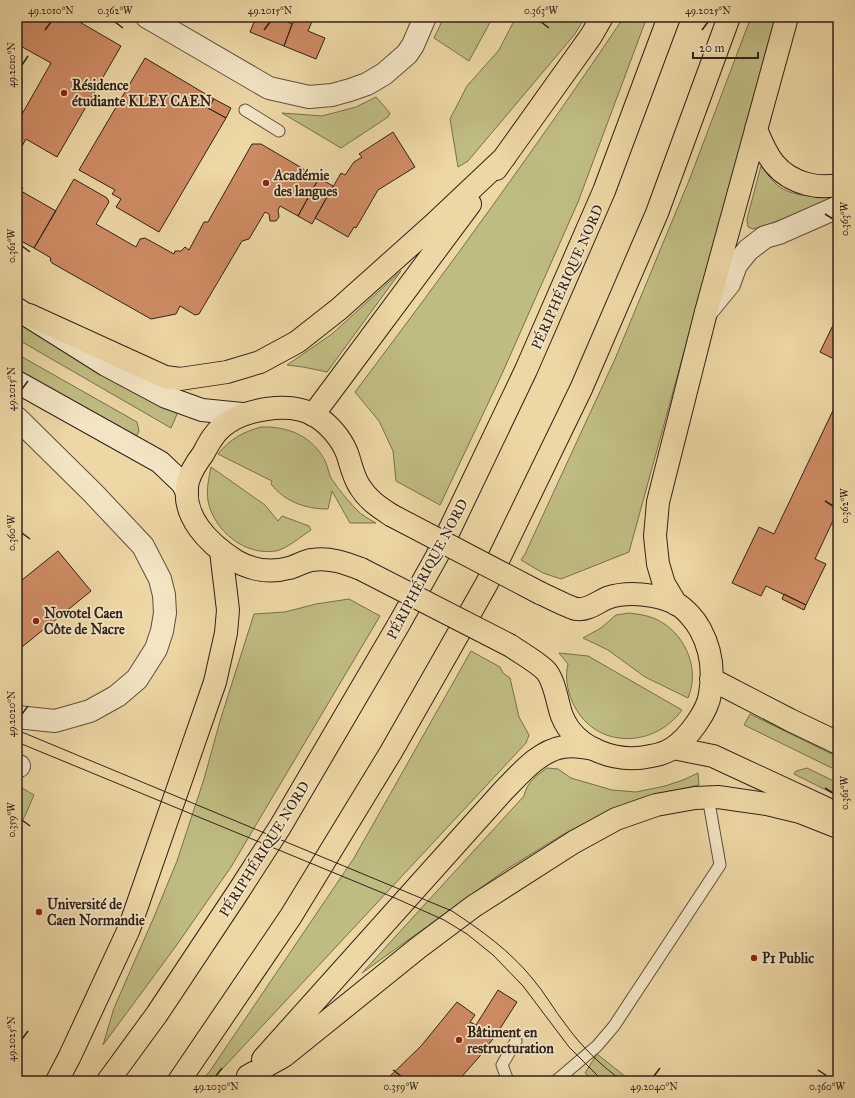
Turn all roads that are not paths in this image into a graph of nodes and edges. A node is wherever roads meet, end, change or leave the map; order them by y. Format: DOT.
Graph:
graph roads {
  1 [pos="147,17"];
  2 [pos="425,17"];
  3 [pos="602,17"];
  4 [pos="669,17"];
  5 [pos="729,17"];
  6 [pos="788,17"];
  7 [pos="245,110"];
  8 [pos="756,130"];
  9 [pos="279,131"];
  10 [pos="505,157"];
  11 [pos="838,185"];
  12 [pos="838,207"];
  13 [pos="23,312"];
  14 [pos="706,312"];
  15 [pos="17,382"];
  16 [pos="242,414"];
  17 [pos="313,415"];
  18 [pos="17,418"];
  19 [pos="187,492"];
  20 [pos="221,551"];
  21 [pos="676,604"];
  22 [pos="712,678"];
  23 [pos="17,717"];
  24 [pos="838,743"];
  25 [pos="673,748"];
  26 [pos="594,749"];
  27 [pos="708,797"];
  28 [pos="838,814"];
  29 [pos="838,827"];
  30 [pos="516,1041"];
  31 [pos="246,1079"];
  32 [pos="57,1081"];
  33 [pos="108,1081"];
  34 [pos="179,1081"];
  35 [pos="508,1081"];
  36 [pos="556,1081"];
  1 -- 2 [label="street"];
  3 -- 10 [label="main road"];
  4 -- 33 [label="main road, PÉRIPHÉRIQUE NORD"];
  5 -- 34 [label="main road"];
  6 -- 8 [label="main road"];
  7 -- 9 [label="lane"];
  8 -- 11 [label="main road"];
  8 -- 14 [label="main road"];
  10 -- 13 [label="main road"];
  10 -- 17 [label="main road"];
  12 -- 14 [label="street"];
  13 -- 16 [label="street"];
  14 -- 21 [label="main road"];
  15 -- 19 [label="street"];
  16 -- 17 [label="main road"];
  16 -- 19 [label="main road"];
  17 -- 21 [label="main road, bridge"];
  18 -- 23 [label="street"];
  19 -- 20 [label="main road"];
  20 -- 26 [label="main road, bridge"];
  20 -- 32 [label="main road"];
  21 -- 22 [label="main road"];
  22 -- 24 [label="main road"];
  22 -- 25 [label="main road"];
  25 -- 26 [label="main road"];
  25 -- 28 [label="main road"];
  26 -- 31 [label="main road"];
  27 -- 29 [label="main road"];
  27 -- 31 [label="main road"];
  27 -- 36 [label="lane"];
  30 -- 35 [label="lane"];
}
